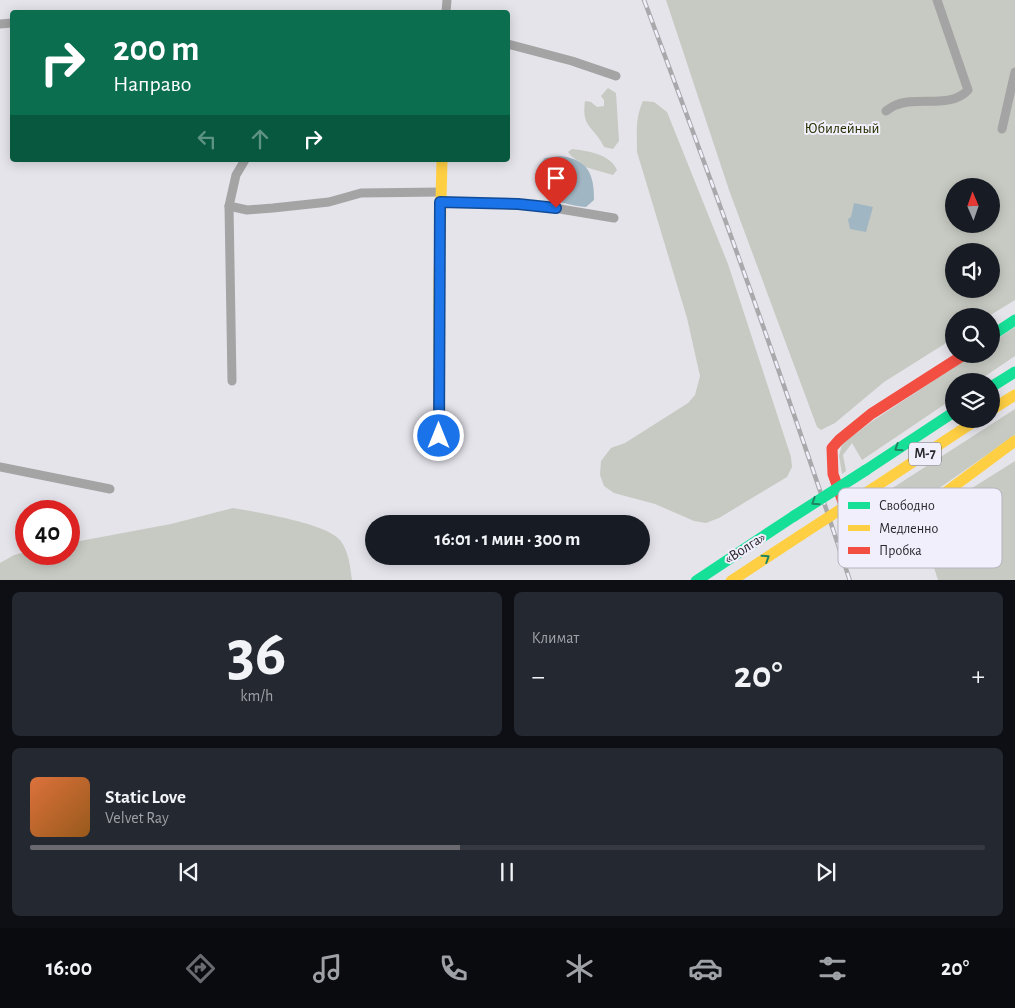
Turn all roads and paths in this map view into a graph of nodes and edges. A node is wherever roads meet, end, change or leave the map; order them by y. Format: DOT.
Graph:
graph roads {
  1 [pos="937,0"];
  2 [pos="510,45"];
  3 [pos="1015,72"];
  4 [pos="616,76"];
  5 [pos="886,111"];
  6 [pos="1002,129"];
  7 [pos="244,162"];
  8 [pos="442,162"];
  9 [pos="441,197"];
  10 [pos="229,206"];
  11 [pos="614,218"];
  12 [pos="1015,320"];
  13 [pos="1000,330"];
  14 [pos="951,363"];
  15 [pos="1015,372"];
  16 [pos="232,381"];
  17 [pos="1000,381"];
  18 [pos="1015,395"];
  19 [pos="1000,404"];
  20 [pos="945,418"];
  21 [pos="964,428"];
  22 [pos="1015,441"];
  23 [pos="439,455"];
  24 [pos="0,467"];
  25 [pos="838,488"];
  26 [pos="874,488"];
  27 [pos="952,488"];
  28 [pos="110,489"];
  29 [pos="838,511"];
  30 [pos="696,580"];
  31 [pos="731,580"];
  1 -- 5 [label="street"];
  2 -- 4 [label="street"];
  3 -- 6 [label="street"];
  7 -- 10 [label="street"];
  8 -- 9 [label="main road"];
  9 -- 10 [label="street"];
  9 -- 11 [label="street"];
  9 -- 23 [label="main road"];
  10 -- 16 [label="street"];
  12 -- 13 [label="main road"];
  14 -- 25 [label="main road"];
  15 -- 17 [label="main road"];
  18 -- 19 [label="main road"];
  20 -- 30 [label="main road, «Волга» / М-7, one-way, bridge"];
  26 -- 21 [label="main road, «Волга» / М-7, one-way, bridge"];
  22 -- 27 [label="main road"];
  24 -- 28 [label="street"];
  31 -- 29 [label="main road, «Волга» / М-7, one-way, bridge"];
}
